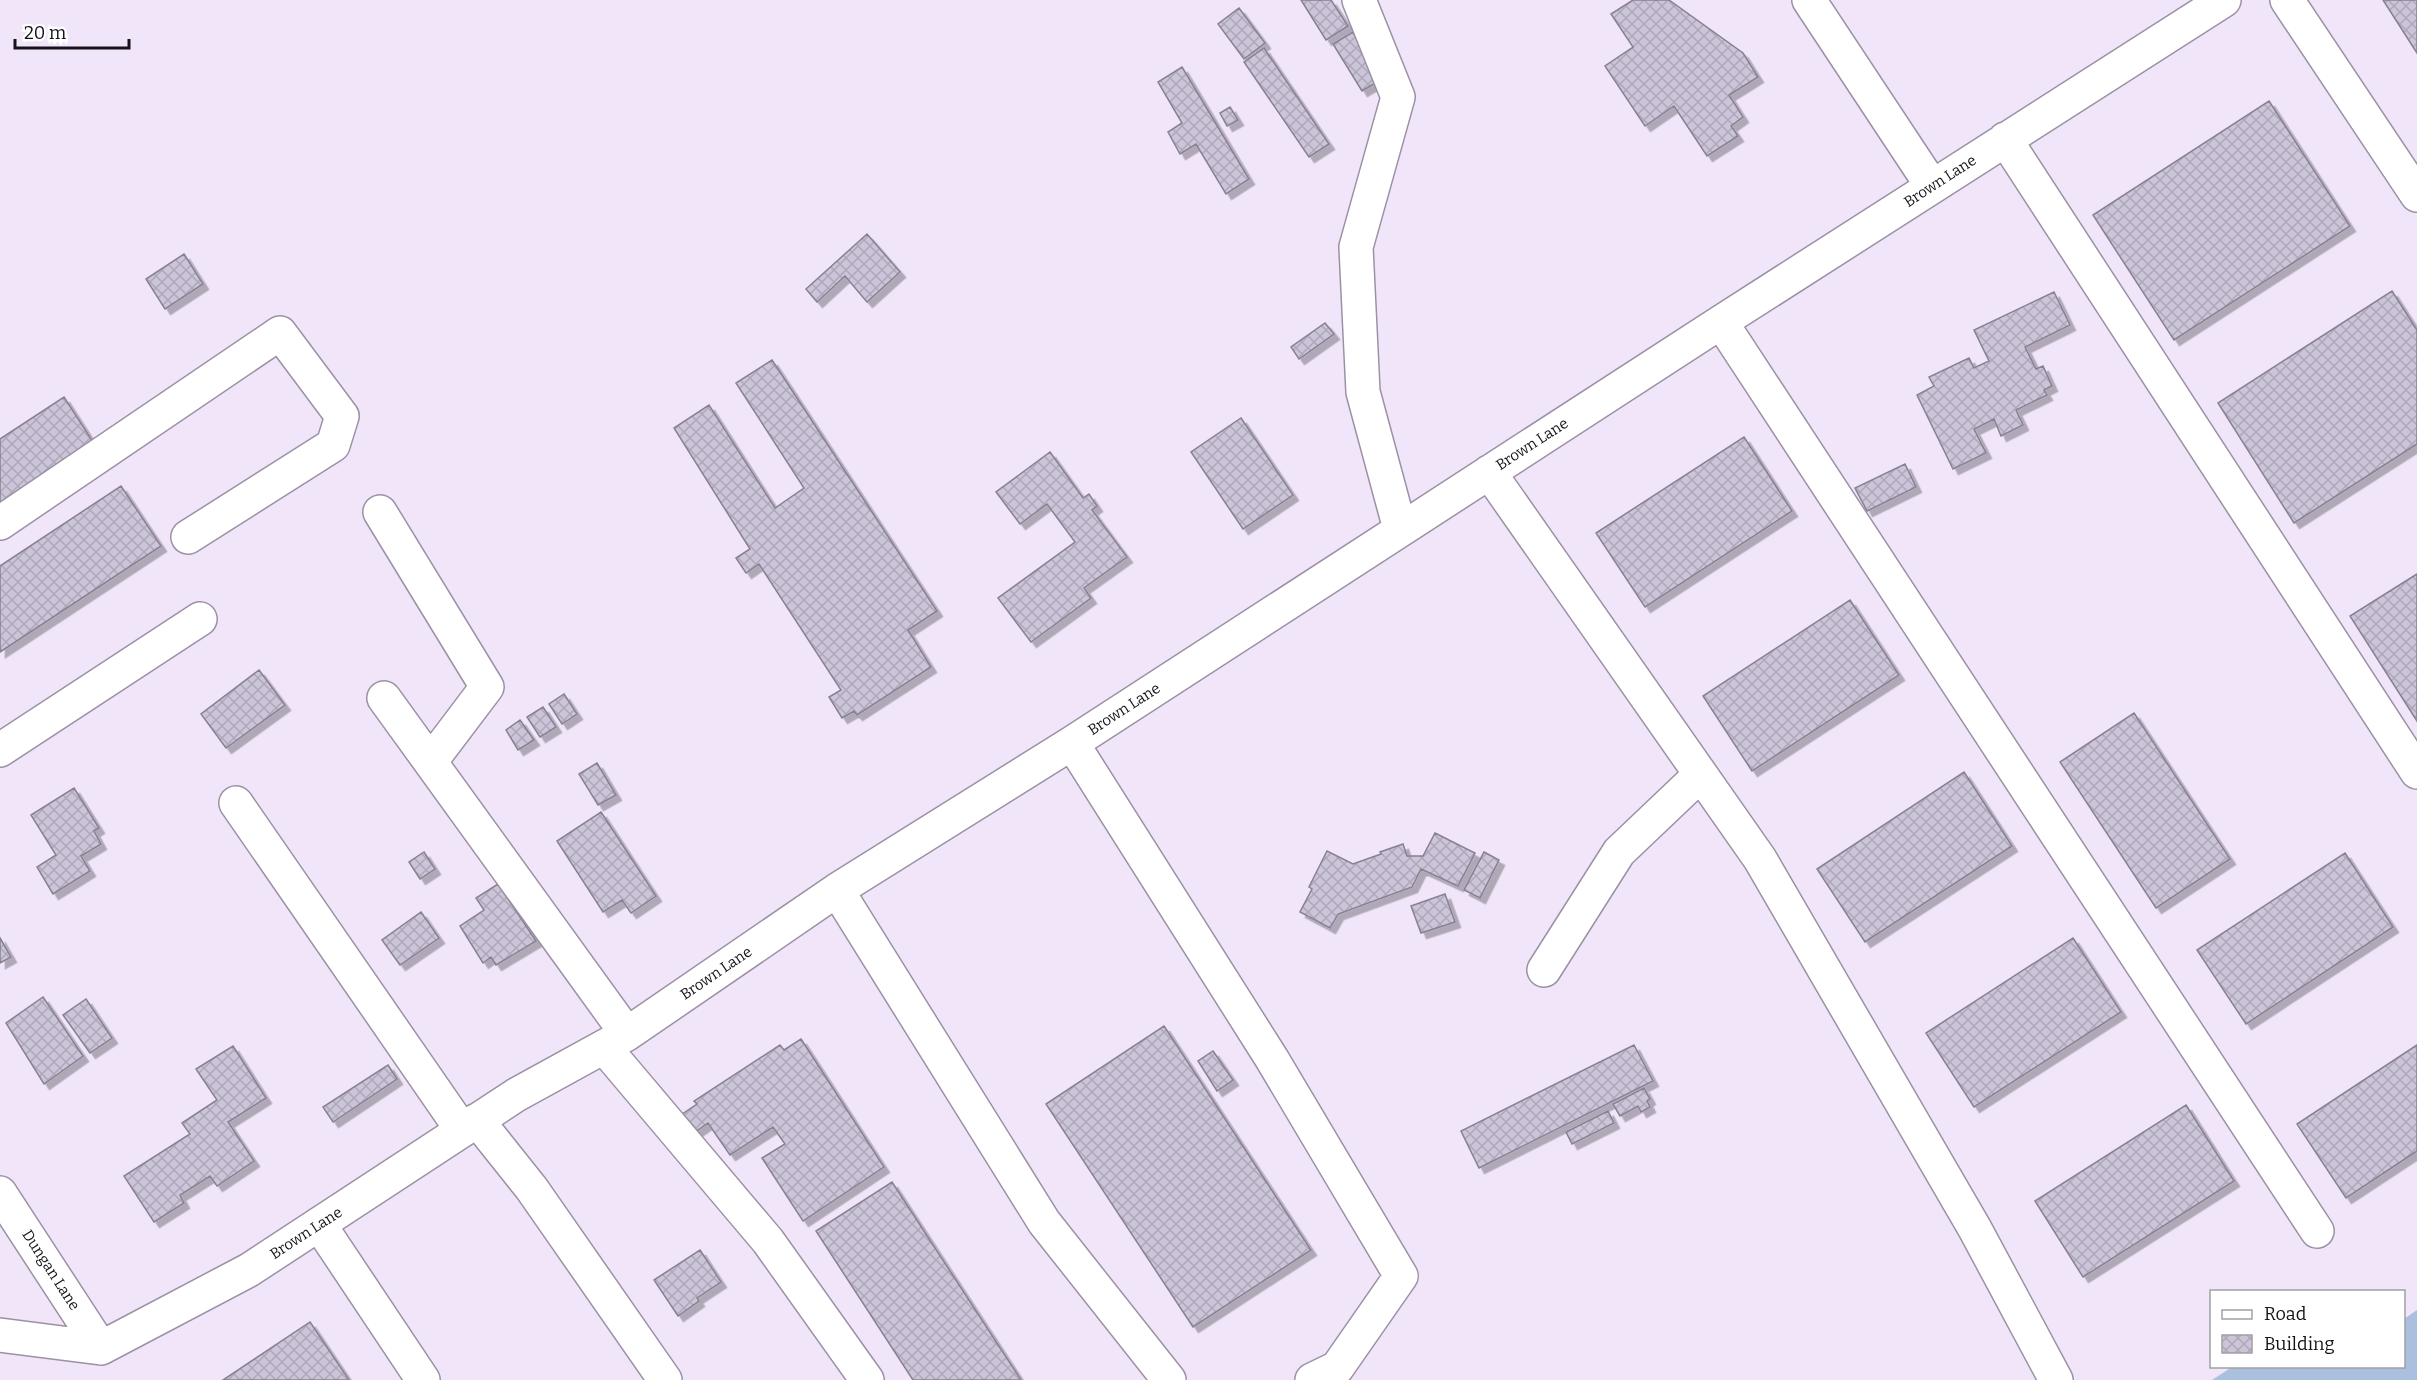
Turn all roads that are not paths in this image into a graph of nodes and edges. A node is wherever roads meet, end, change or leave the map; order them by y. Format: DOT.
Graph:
graph roads {
  1 [pos="1359,0"];
  2 [pos="1809,0"];
  3 [pos="2224,0"];
  4 [pos="2287,0"];
  5 [pos="2189,10"];
  6 [pos="2005,139"];
  7 [pos="1932,186"];
  8 [pos="2417,195"];
  9 [pos="1721,322"];
  10 [pos="1489,472"];
  11 [pos="380,512"];
  12 [pos="0,523"];
  13 [pos="1400,530"];
  14 [pos="188,537"];
  15 [pos="200,619"];
  16 [pos="384,698"];
  17 [pos="1072,743"];
  18 [pos="0,750"];
  19 [pos="431,762"];
  20 [pos="2417,772"];
  21 [pos="1700,775"];
  22 [pos="236,803"];
  23 [pos="837,890"];
  24 [pos="1545,969"];
  25 [pos="616,1040"];
  26 [pos="470,1125"];
  27 [pos="0,1192"];
  28 [pos="319,1224"];
  29 [pos="2318,1232"];
  30 [pos="0,1335"];
  31 [pos="101,1348"];
  32 [pos="423,1380"];
  33 [pos="665,1380"];
  34 [pos="867,1380"];
  35 [pos="1169,1380"];
  36 [pos="1312,1380"];
  37 [pos="2056,1380"];
  1 -- 13 [label="street"];
  2 -- 7 [label="street"];
  3 -- 5 [label="street, Brown Lane"];
  4 -- 8 [label="street"];
  5 -- 6 [label="street, Brown Lane"];
  6 -- 7 [label="street, Brown Lane"];
  6 -- 20 [label="street"];
  7 -- 9 [label="street, Brown Lane"];
  9 -- 10 [label="street, Brown Lane"];
  9 -- 29 [label="street"];
  10 -- 13 [label="street, Brown Lane"];
  10 -- 21 [label="street"];
  11 -- 19 [label="street"];
  12 -- 14 [label="street"];
  13 -- 17 [label="street, Brown Lane"];
  15 -- 18 [label="street"];
  16 -- 19 [label="street"];
  17 -- 23 [label="street, Brown Lane"];
  17 -- 36 [label="street"];
  19 -- 25 [label="street"];
  21 -- 24 [label="street"];
  21 -- 37 [label="street"];
  22 -- 26 [label="street"];
  23 -- 25 [label="street, Brown Lane"];
  23 -- 35 [label="street"];
  25 -- 26 [label="street, Brown Lane"];
  25 -- 34 [label="street"];
  26 -- 28 [label="street, Brown Lane"];
  26 -- 33 [label="street"];
  27 -- 31 [label="street, Dungan Lane"];
  28 -- 31 [label="street, Brown Lane"];
  28 -- 32 [label="street"];
  30 -- 31 [label="street"];
}
